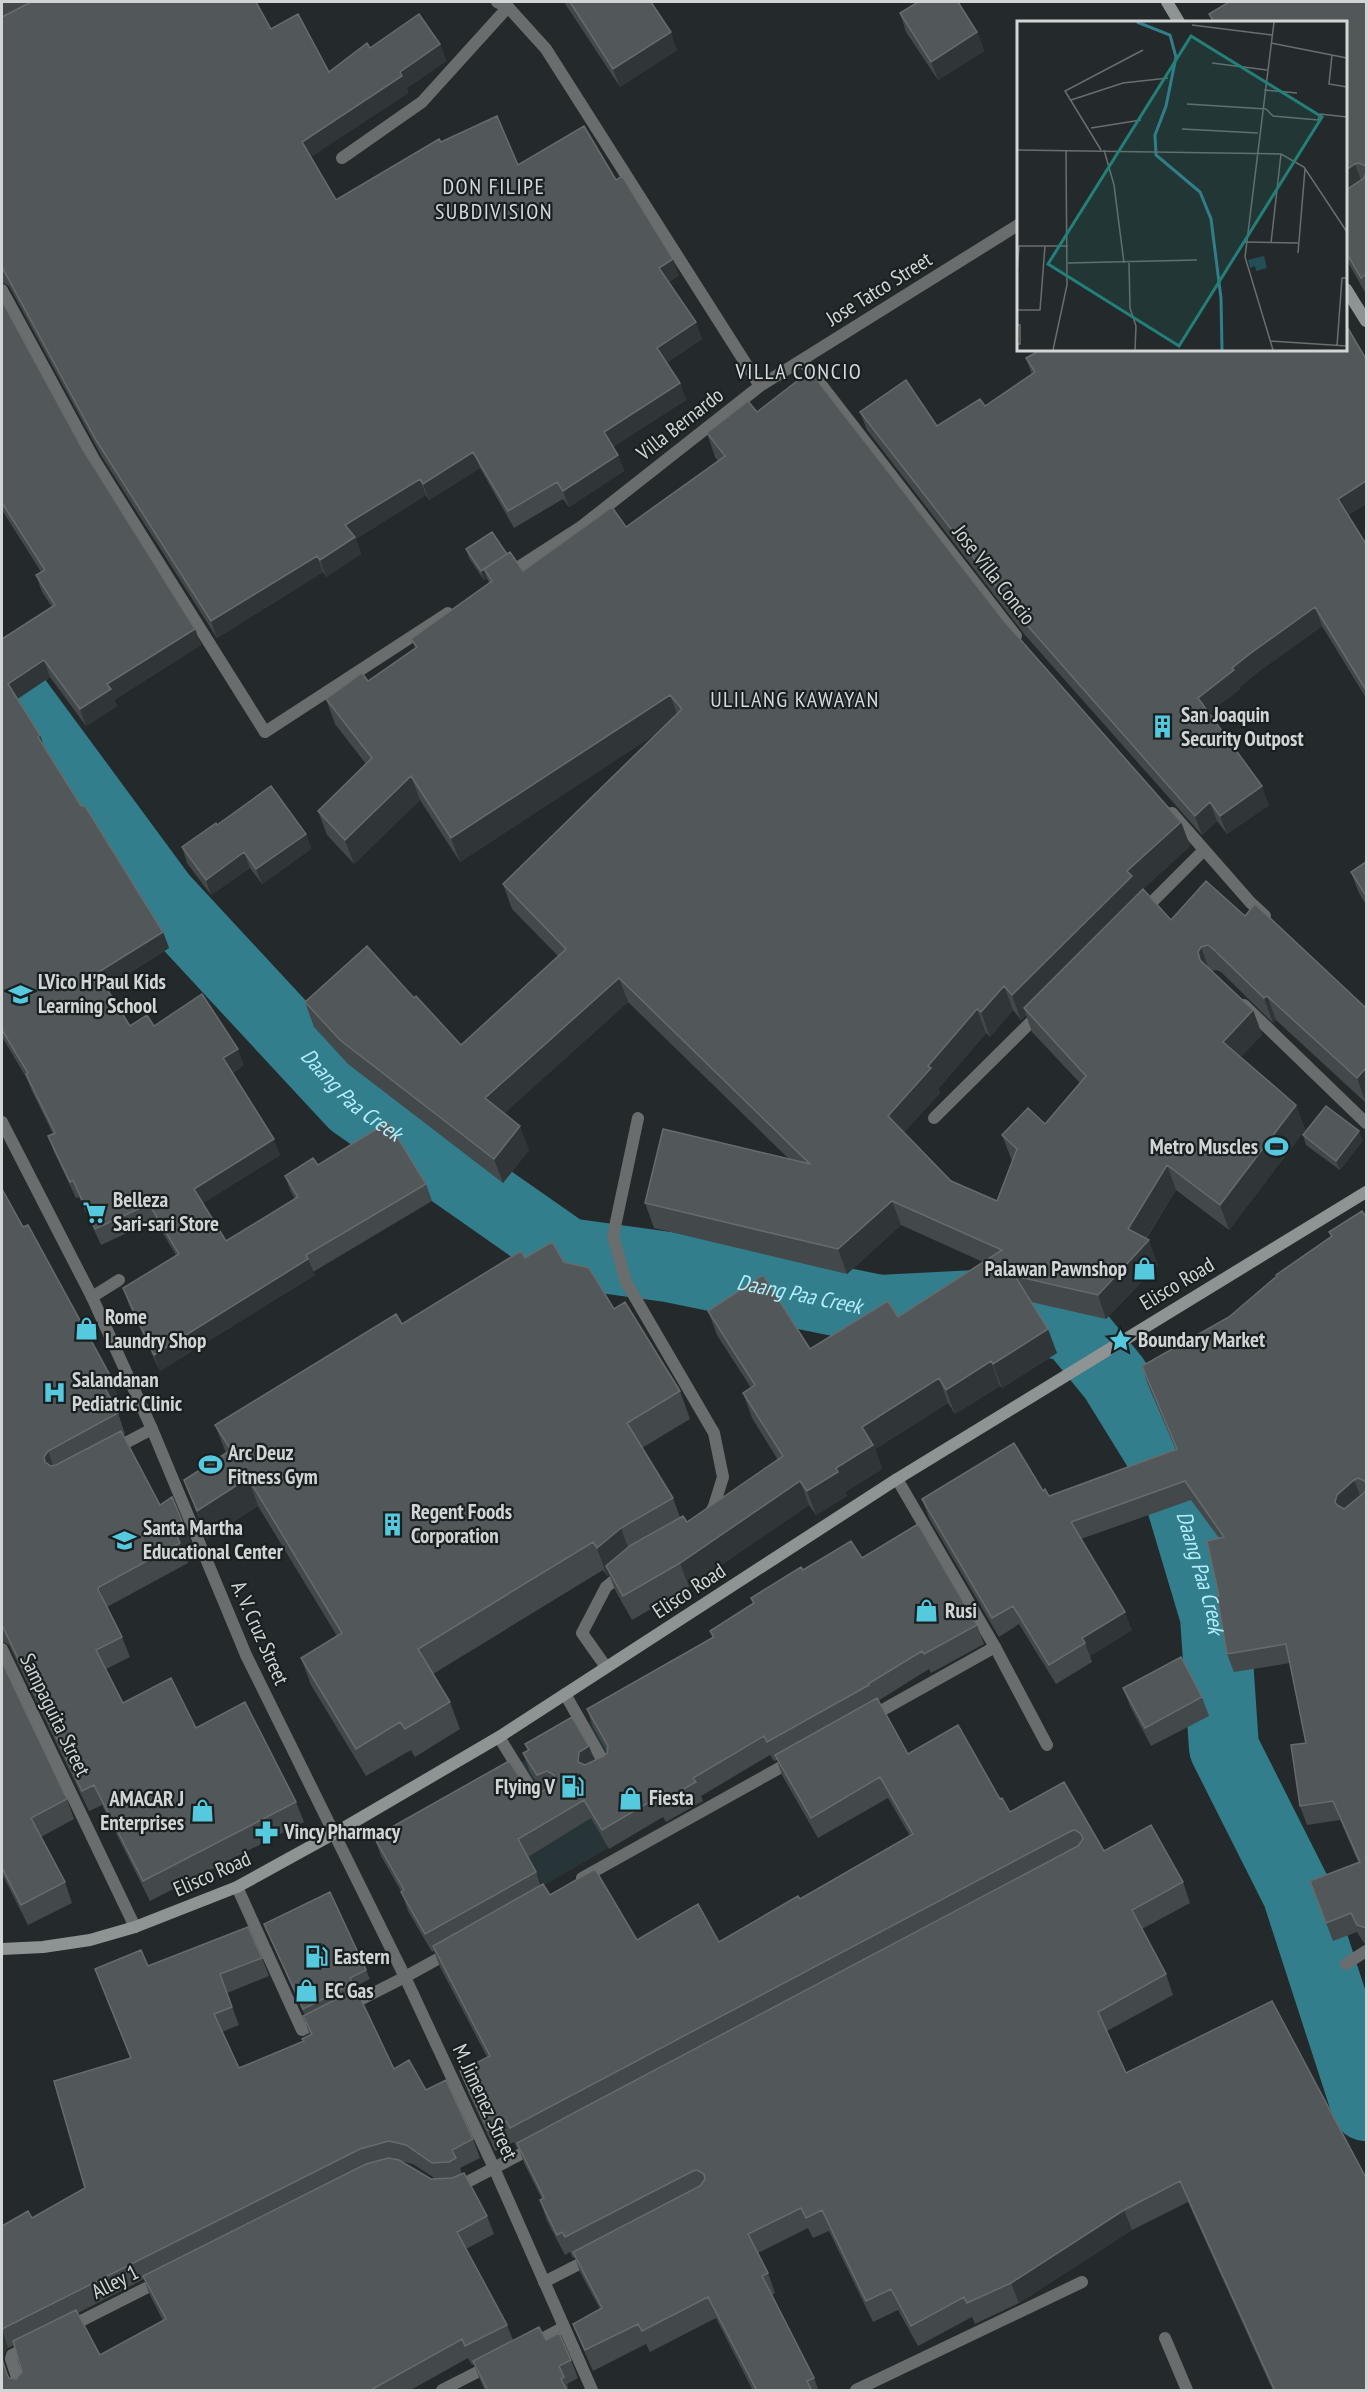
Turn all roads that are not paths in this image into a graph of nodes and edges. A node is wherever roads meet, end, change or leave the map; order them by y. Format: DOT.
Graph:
graph roads {
  1 [pos="1167,2"];
  2 [pos="503,4"];
  3 [pos="1178,21"];
  4 [pos="342,158"];
  5 [pos="1017,226"];
  6 [pos="2,290"];
  7 [pos="1347,291"];
  8 [pos="1366,321"];
  9 [pos="802,360"];
  10 [pos="760,386"];
  11 [pos="493,584"];
  12 [pos="463,603"];
  13 [pos="1027,649"];
  14 [pos="1166,806"];
  15 [pos="1204,850"];
  16 [pos="1137,917"];
  17 [pos="1275,926"];
  18 [pos="1232,994"];
  19 [pos="1052,1001"];
  20 [pos="638,1118"];
  21 [pos="934,1118"];
  22 [pos="2,1122"];
  23 [pos="1366,1123"];
  24 [pos="1366,1192"];
  25 [pos="119,1280"];
  26 [pos="92,1297"];
  27 [pos="152,1429"];
  28 [pos="107,1453"];
  29 [pos="897,1479"];
  30 [pos="703,1524"];
  31 [pos="635,1563"];
  32 [pos="995,1647"];
  33 [pos="2,1649"];
  34 [pos="606,1667"];
  35 [pos="564,1694"];
  36 [pos="862,1721"];
  37 [pos="499,1737"];
  38 [pos="1047,1744"];
  39 [pos="801,1756"];
  40 [pos="592,1776"];
  41 [pos="554,1798"];
  42 [pos="335,1833"];
  43 [pos="567,1886"];
  44 [pos="237,1887"];
  45 [pos="135,1927"];
  46 [pos="466,1943"];
  47 [pos="2,1949"];
  48 [pos="1366,1951"];
  49 [pos="1346,1964"];
  50 [pos="405,1977"];
  51 [pos="541,2144"];
  52 [pos="494,2168"];
  53 [pos="437,2190"];
  54 [pos="604,2252"];
  55 [pos="170,2276"];
  56 [pos="544,2282"];
  57 [pos="1082,2282"];
  58 [pos="564,2327"];
  59 [pos="1165,2338"];
  60 [pos="523,2348"];
  61 [pos="503,2359"];
  62 [pos="21,2391"];
  63 [pos="442,2391"];
  64 [pos="592,2391"];
  65 [pos="856,2391"];
  66 [pos="1187,2391"];
  1 -- 3 [label="main road"];
  2 -- 4 [label="street"];
  2 -- 10 [label="street"];
  5 -- 9 [label="street, Jose Tatco Street"];
  6 -- 12 [label="street"];
  7 -- 8 [label="main road"];
  9 -- 10 [label="street, Jose Tatco Street"];
  9 -- 13 [label="street, Jose Villa Concio"];
  10 -- 11 [label="street, Villa Bernardo"];
  14 -- 15 [label="street"];
  15 -- 16 [label="street"];
  15 -- 17 [label="street"];
  18 -- 23 [label="street"];
  19 -- 21 [label="street"];
  20 -- 30 [label="street"];
  22 -- 26 [label="street, A. V. Cruz Street"];
  24 -- 29 [label="main road, Elisco Road"];
  25 -- 26 [label="street"];
  26 -- 27 [label="street, A. V. Cruz Street"];
  27 -- 28 [label="street"];
  27 -- 42 [label="street, A. V. Cruz Street"];
  29 -- 32 [label="street"];
  29 -- 34 [label="main road, Elisco Road"];
  31 -- 34 [label="street"];
  32 -- 36 [label="street"];
  32 -- 38 [label="street"];
  33 -- 45 [label="street, Sampaguita Street"];
  34 -- 35 [label="main road, Elisco Road"];
  35 -- 37 [label="main road, Elisco Road"];
  35 -- 40 [label="street"];
  37 -- 41 [label="street"];
  37 -- 42 [label="main road, Elisco Road"];
  39 -- 43 [label="street"];
  42 -- 44 [label="main road, Elisco Road"];
  42 -- 50 [label="street, M. Jimenez Street"];
  44 -- 45 [label="main road, Elisco Road"];
  44 -- 50 [label="street"];
  45 -- 47 [label="main road, Elisco Road"];
  46 -- 50 [label="street"];
  48 -- 49 [label="street"];
  50 -- 52 [label="street, M. Jimenez Street"];
  51 -- 52 [label="street"];
  52 -- 53 [label="street"];
  52 -- 56 [label="street, M. Jimenez Street"];
  54 -- 56 [label="street"];
  55 -- 62 [label="street, Alley 1"];
  56 -- 58 [label="street, M. Jimenez Street"];
  57 -- 65 [label="street"];
  58 -- 60 [label="street"];
  58 -- 64 [label="street, M. Jimenez Street"];
  59 -- 66 [label="street"];
  61 -- 63 [label="street"];
}
